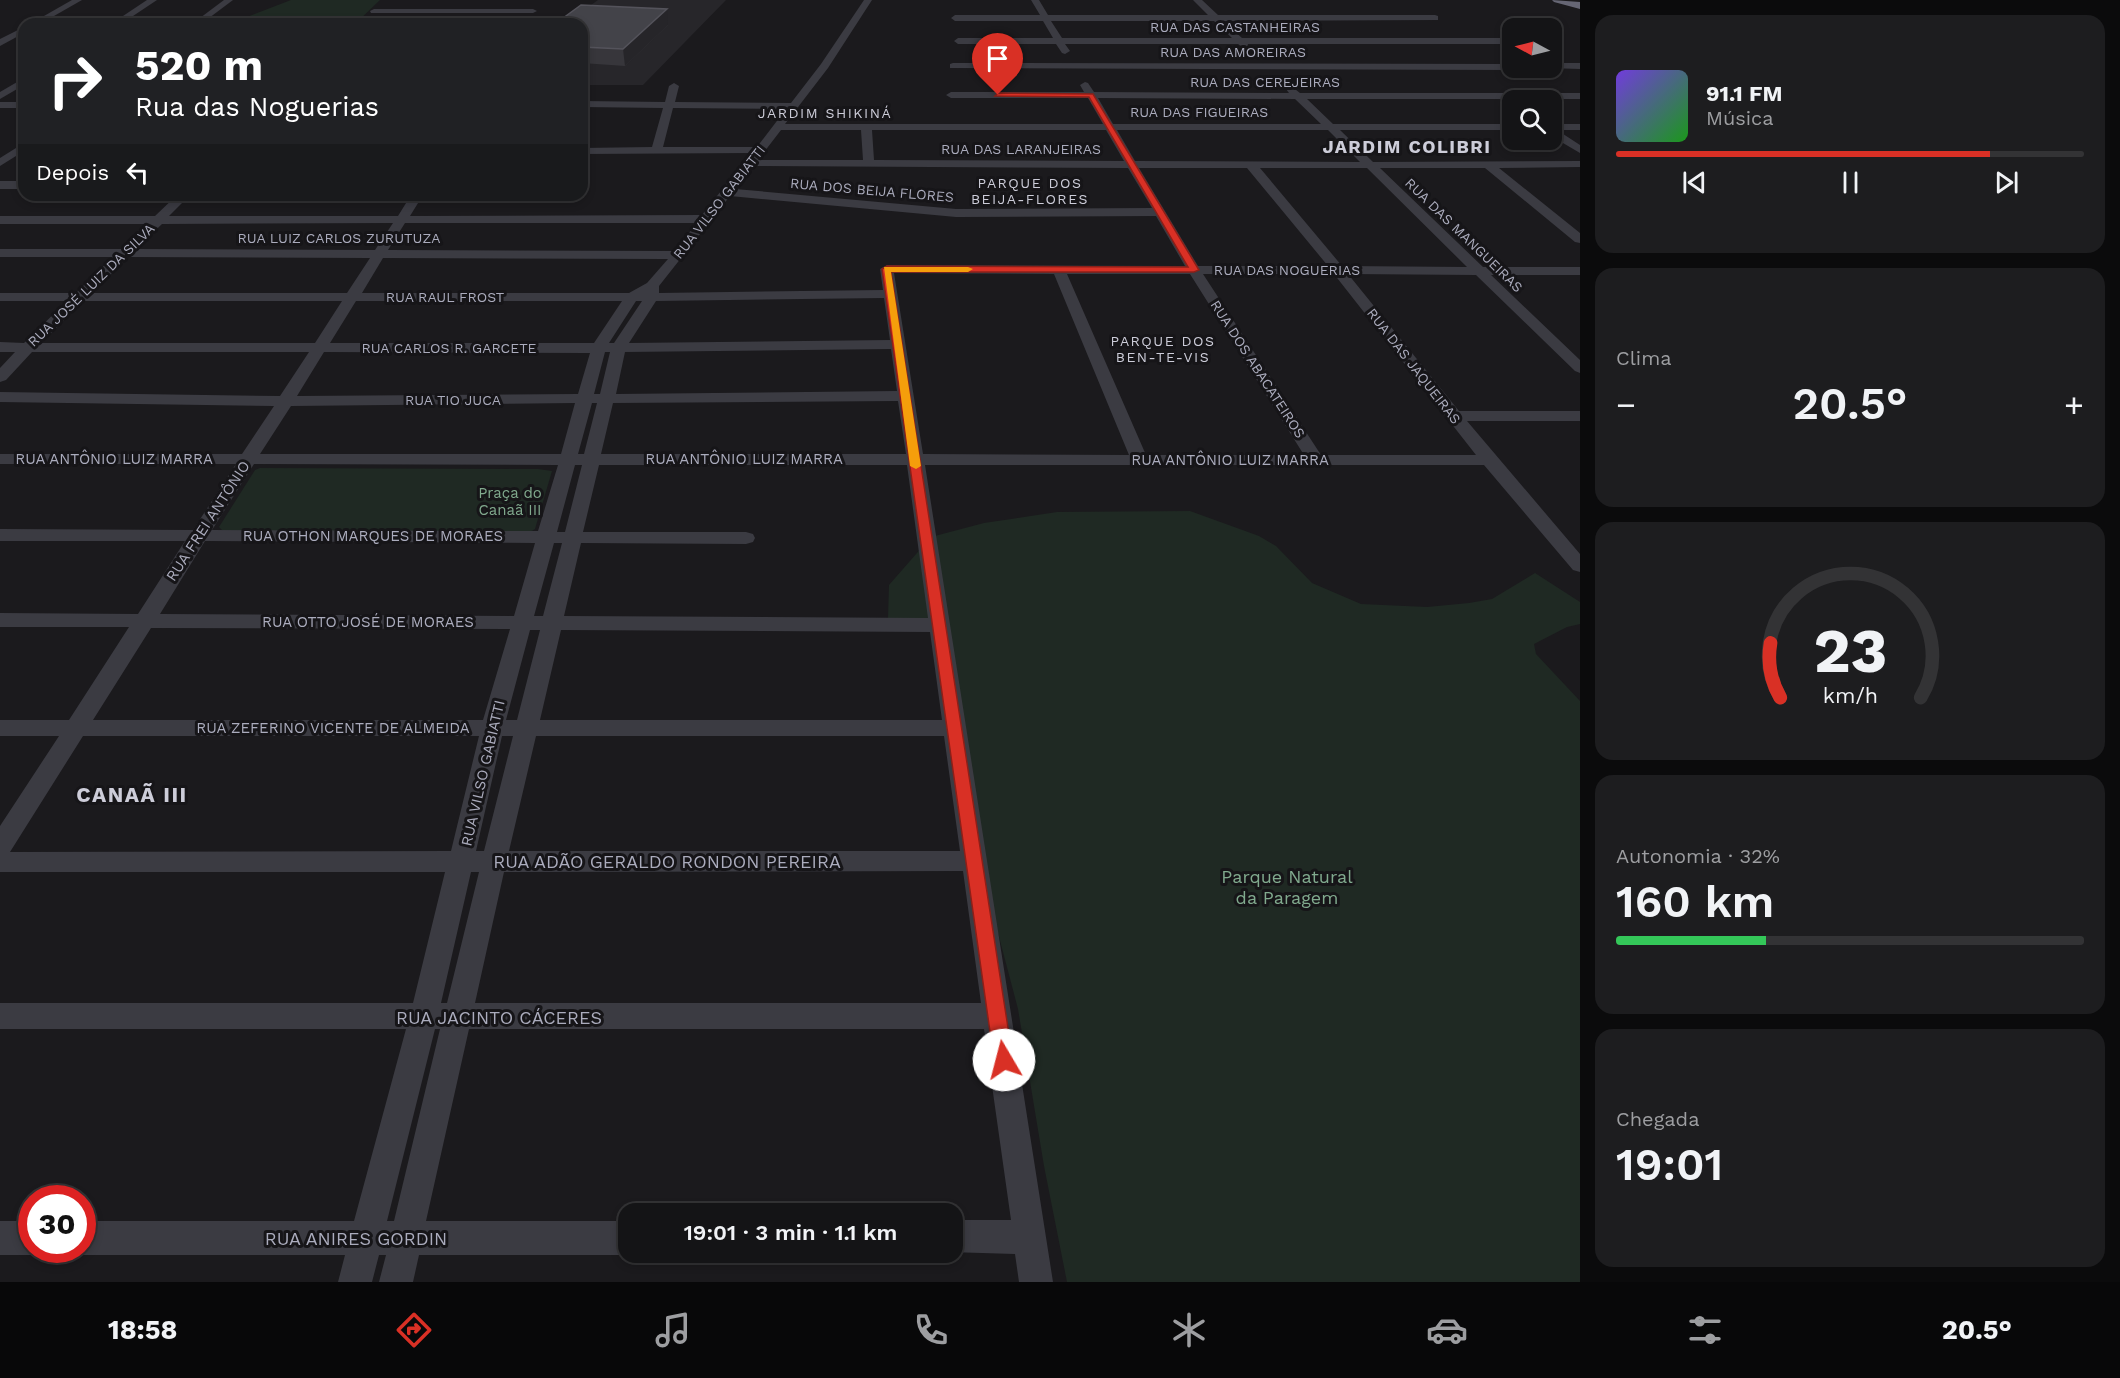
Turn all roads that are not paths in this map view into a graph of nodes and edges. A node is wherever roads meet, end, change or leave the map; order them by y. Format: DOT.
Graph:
graph roads {
  1 [pos="78,0"];
  2 [pos="153,0"];
  3 [pos="229,0"];
  4 [pos="385,0"];
  5 [pos="868,0"];
  6 [pos="1035,0"];
  7 [pos="1197,0"];
  8 [pos="1558,0"];
  9 [pos="514,4"];
  10 [pos="1371,6"];
  11 [pos="1580,6"];
  12 [pos="535,8"];
  13 [pos="45,18"];
  14 [pos="124,18"];
  15 [pos="204,18"];
  16 [pos="529,18"];
  17 [pos="955,18"];
  18 [pos="1045,18"];
  19 [pos="1215,18"];
  20 [pos="1390,18"];
  21 [pos="1435,18"];
  22 [pos="18,34"];
  23 [pos="958,41"];
  24 [pos="1059,41"];
  25 [pos="1239,41"];
  26 [pos="1424,41"];
  27 [pos="1502,41"];
  28 [pos="0,44"];
  29 [pos="16,44"];
  30 [pos="953,66"];
  31 [pos="1074,66"];
  32 [pos="1267,66"];
  33 [pos="1502,66"];
  34 [pos="1562,66"];
  35 [pos="1580,66"];
  36 [pos="1462,67"];
  37 [pos="18,85"];
  38 [pos="674,86"];
  39 [pos="951,95"];
  40 [pos="1297,95"];
  41 [pos="1502,95"];
  42 [pos="0,96"];
  43 [pos="1091,96"];
  44 [pos="1580,96"];
  45 [pos="1562,97"];
  46 [pos="1502,99"];
  47 [pos="588,104"];
  48 [pos="668,104"];
  49 [pos="0,105"];
  50 [pos="18,105"];
  51 [pos="795,106"];
  52 [pos="866,126"];
  53 [pos="1109,126"];
  54 [pos="778,127"];
  55 [pos="1502,127"];
  56 [pos="1580,127"];
  57 [pos="1330,128"];
  58 [pos="1562,128"];
  59 [pos="1562,137"];
  60 [pos="759,150"];
  61 [pos="1580,150"];
  62 [pos="588,151"];
  63 [pos="657,151"];
  64 [pos="18,154"];
  65 [pos="0,163"];
  66 [pos="750,163"];
  67 [pos="869,164"];
  68 [pos="1132,164"];
  69 [pos="1250,164"];
  70 [pos="1487,164"];
  71 [pos="1580,164"];
  72 [pos="1371,165"];
  73 [pos="0,185"];
  74 [pos="18,185"];
  75 [pos="725,192"];
  76 [pos="178,201"];
  77 [pos="413,201"];
  78 [pos="1160,212"];
  79 [pos="0,219"];
  80 [pos="159,219"];
  81 [pos="402,219"];
  82 [pos="706,219"];
  83 [pos="1580,239"];
  84 [pos="0,253"];
  85 [pos="124,253"];
  86 [pos="380,253"];
  87 [pos="678,255"];
  88 [pos="1059,270"];
  89 [pos="1194,270"];
  90 [pos="1338,270"];
  91 [pos="1478,271"];
  92 [pos="1580,271"];
  93 [pos="646,293"];
  94 [pos="890,294"];
  95 [pos="0,297"];
  96 [pos="79,297"];
  97 [pos="352,297"];
  98 [pos="898,344"];
  99 [pos="0,347"];
  100 [pos="28,347"];
  101 [pos="609,347"];
  102 [pos="320,348"];
  103 [pos="1580,368"];
  104 [pos="0,377"];
  105 [pos="905,396"];
  106 [pos="0,397"];
  107 [pos="595,400"];
  108 [pos="285,401"];
  109 [pos="1454,416"];
  110 [pos="1580,416"];
  111 [pos="0,459"];
  112 [pos="248,459"];
  113 [pos="580,459"];
  114 [pos="915,460"];
  115 [pos="1140,460"];
  116 [pos="1316,460"];
  117 [pos="1489,460"];
  118 [pos="0,535"];
  119 [pos="200,535"];
  120 [pos="546,537"];
  121 [pos="573,537"];
  122 [pos="746,538"];
  123 [pos="1580,566"];
  124 [pos="0,620"];
  125 [pos="145,621"];
  126 [pos="520,623"];
  127 [pos="551,623"];
  128 [pos="939,625"];
  129 [pos="0,728"];
  130 [pos="77,728"];
  131 [pos="955,728"];
  132 [pos="492,729"];
  133 [pos="526,729"];
  134 [pos="0,847"];
  135 [pos="462,861"];
  136 [pos="494,861"];
  137 [pos="974,861"];
  138 [pos="0,862"];
  139 [pos="0,1016"];
  140 [pos="997,1016"];
  141 [pos="424,1017"];
  142 [pos="458,1017"];
  143 [pos="963,1237"];
  144 [pos="1030,1237"];
  145 [pos="0,1238"];
  146 [pos="18,1238"];
  147 [pos="96,1238"];
  148 [pos="366,1238"];
  149 [pos="618,1238"];
  150 [pos="406,1239"];
  151 [pos="355,1282"];
  152 [pos="396,1282"];
  153 [pos="1036,1282"];
  1 -- 13 [label="street"];
  2 -- 14 [label="street"];
  3 -- 15 [label="street"];
  4 -- 12 [label="street"];
  5 -- 51 [label="street, RUA VILSO GABIATTI"];
  6 -- 18 [label="street, RUA DOS ABACATEIROS"];
  7 -- 19 [label="street, RUA DAS MANGUEIRAS"];
  8 -- 11 [label="highway"];
  9 -- 12 [label="street"];
  10 -- 20 [label="street"];
  12 -- 16 [label="street"];
  17 -- 18 [label="street"];
  18 -- 19 [label="street"];
  18 -- 24 [label="street, RUA DOS ABACATEIROS"];
  19 -- 20 [label="street"];
  19 -- 25 [label="street, RUA DAS MANGUEIRAS"];
  20 -- 21 [label="street"];
  20 -- 26 [label="street"];
  22 -- 28 [label="street"];
  23 -- 24 [label="street, RUA DAS CASTANHEIRAS"];
  24 -- 25 [label="street, RUA DAS CASTANHEIRAS"];
  24 -- 31 [label="street, RUA DOS ABACATEIROS"];
  25 -- 26 [label="street, RUA DAS CASTANHEIRAS"];
  25 -- 32 [label="street, RUA DAS MANGUEIRAS"];
  26 -- 27 [label="street, RUA DAS CASTANHEIRAS"];
  26 -- 36 [label="street"];
  28 -- 29 [label="street"];
  30 -- 31 [label="street, RUA DAS AMOREIRAS"];
  31 -- 32 [label="street, RUA DAS AMOREIRAS"];
  31 -- 43 [label="street, RUA DOS ABACATEIROS"];
  32 -- 36 [label="street, RUA DAS AMOREIRAS"];
  32 -- 40 [label="street, RUA DAS MANGUEIRAS"];
  33 -- 36 [label="street, RUA DAS AMOREIRAS"];
  34 -- 35 [label="street"];
  36 -- 41 [label="street"];
  37 -- 42 [label="street"];
  38 -- 48 [label="street"];
  39 -- 43 [label="street, RUA DAS CEREJEIRAS"];
  40 -- 43 [label="street, RUA DAS CEREJEIRAS"];
  40 -- 46 [label="street, RUA DAS CEREJEIRAS"];
  40 -- 57 [label="street, RUA DAS MANGUEIRAS"];
  43 -- 53 [label="street, RUA DOS ABACATEIROS"];
  44 -- 45 [label="street, RUA DAS CEREJEIRAS"];
  47 -- 48 [label="street"];
  48 -- 51 [label="street"];
  48 -- 63 [label="street"];
  49 -- 50 [label="street"];
  51 -- 54 [label="street, RUA VILSO GABIATTI"];
  52 -- 53 [label="street, RUA DAS FIGUEIRAS"];
  52 -- 54 [label="street, RUA DAS FIGUEIRAS"];
  52 -- 67 [label="street"];
  53 -- 57 [label="street, RUA DAS FIGUEIRAS"];
  53 -- 68 [label="street, RUA DOS ABACATEIROS"];
  54 -- 60 [label="street, RUA VILSO GABIATTI"];
  55 -- 57 [label="street, RUA DAS FIGUEIRAS"];
  56 -- 58 [label="street"];
  57 -- 72 [label="street, RUA DAS MANGUEIRAS"];
  59 -- 61 [label="street"];
  60 -- 63 [label="street"];
  60 -- 66 [label="street, RUA VILSO GABIATTI"];
  62 -- 63 [label="street"];
  64 -- 65 [label="street"];
  66 -- 67 [label="street, RUA DAS LARANJEIRAS"];
  66 -- 75 [label="street, RUA VILSO GABIATTI"];
  67 -- 68 [label="street, RUA DAS LARANJEIRAS"];
  68 -- 69 [label="street, RUA DAS LARANJEIRAS"];
  68 -- 78 [label="street, RUA DOS ABACATEIROS"];
  69 -- 72 [label="street, RUA DAS LARANJEIRAS"];
  69 -- 90 [label="street, RUA DAS JAQUEIRAS"];
  70 -- 71 [label="street, RUA DAS LARANJEIRAS"];
  70 -- 72 [label="street, RUA DAS LARANJEIRAS"];
  70 -- 83 [label="street"];
  72 -- 91 [label="street, RUA DAS MANGUEIRAS"];
  73 -- 74 [label="street"];
  75 -- 78 [label="street, RUA DOS BEIJA FLORES"];
  75 -- 82 [label="street, RUA VILSO GABIATTI"];
  76 -- 80 [label="street, RUA JOSÉ LUIZ DA SILVA"];
  77 -- 81 [label="street, RUA FREI ANTÔNIO"];
  78 -- 89 [label="street, RUA DOS ABACATEIROS"];
  79 -- 80 [label="street"];
  80 -- 81 [label="street"];
  80 -- 85 [label="street, RUA JOSÉ LUIZ DA SILVA"];
  81 -- 82 [label="street"];
  81 -- 86 [label="street, RUA FREI ANTÔNIO"];
  82 -- 87 [label="street, RUA VILSO GABIATTI"];
  84 -- 85 [label="street, RUA LUIZ CARLOS ZURUTUZA"];
  85 -- 86 [label="street, RUA LUIZ CARLOS ZURUTUZA"];
  85 -- 96 [label="street, RUA JOSÉ LUIZ DA SILVA"];
  86 -- 87 [label="street, RUA LUIZ CARLOS ZURUTUZA"];
  86 -- 97 [label="street, RUA FREI ANTÔNIO"];
  87 -- 93 [label="street, RUA VILSO GABIATTI"];
  88 -- 89 [label="street, RUA DAS NOGUERIAS"];
  88 -- 94 [label="street, RUA DAS NOGUERIAS"];
  88 -- 115 [label="street"];
  89 -- 90 [label="street, RUA DAS NOGUERIAS"];
  89 -- 116 [label="street, RUA DOS ABACATEIROS"];
  90 -- 91 [label="street, RUA DAS NOGUERIAS"];
  90 -- 109 [label="street, RUA DAS JAQUEIRAS"];
  91 -- 92 [label="street, RUA DAS NOGUERIAS"];
  91 -- 103 [label="street, RUA DAS MANGUEIRAS"];
  93 -- 94 [label="street, RUA RAUL FROST"];
  93 -- 97 [label="street, RUA RAUL FROST"];
  93 -- 101 [label="street, RUA VILSO GABIATTI"];
  94 -- 98 [label="street"];
  95 -- 96 [label="street, RUA RAUL FROST"];
  96 -- 97 [label="street, RUA RAUL FROST"];
  96 -- 100 [label="street, RUA JOSÉ LUIZ DA SILVA"];
  97 -- 102 [label="street, RUA FREI ANTÔNIO"];
  98 -- 101 [label="street, RUA CARLOS R. GARCETE"];
  98 -- 105 [label="street"];
  99 -- 100 [label="street, RUA CARLOS R. GARCETE"];
  100 -- 102 [label="street, RUA CARLOS R. GARCETE"];
  100 -- 104 [label="street, RUA JOSÉ LUIZ DA SILVA"];
  101 -- 102 [label="street, RUA CARLOS R. GARCETE"];
  101 -- 107 [label="street, RUA VILSO GABIATTI"];
  102 -- 108 [label="street, RUA FREI ANTÔNIO"];
  105 -- 107 [label="street, RUA TIO JUCA"];
  105 -- 114 [label="street"];
  106 -- 108 [label="street, RUA TIO JUCA"];
  107 -- 108 [label="street, RUA TIO JUCA"];
  107 -- 113 [label="street, RUA VILSO GABIATTI"];
  108 -- 112 [label="street, RUA FREI ANTÔNIO"];
  109 -- 110 [label="street"];
  109 -- 117 [label="street, RUA DAS JAQUEIRAS"];
  111 -- 112 [label="street, RUA ANTÔNIO LUIZ MARRA"];
  112 -- 113 [label="street, RUA ANTÔNIO LUIZ MARRA"];
  112 -- 119 [label="street, RUA FREI ANTÔNIO"];
  113 -- 114 [label="street, RUA ANTÔNIO LUIZ MARRA"];
  113 -- 120 [label="street, RUA VILSO GABIATTI"];
  113 -- 121 [label="street, RUA VILSO GABIATTI"];
  114 -- 115 [label="street, RUA ANTÔNIO LUIZ MARRA"];
  114 -- 128 [label="street"];
  115 -- 116 [label="street, RUA ANTÔNIO LUIZ MARRA"];
  116 -- 117 [label="street, RUA ANTÔNIO LUIZ MARRA"];
  117 -- 123 [label="street, RUA DAS JAQUEIRAS"];
  118 -- 119 [label="street, RUA OTHON MARQUES DE MORAES"];
  119 -- 120 [label="street, RUA OTHON MARQUES DE MORAES"];
  119 -- 125 [label="street, RUA FREI ANTÔNIO"];
  120 -- 121 [label="street, RUA OTHON MARQUES DE MORAES"];
  120 -- 126 [label="street, RUA VILSO GABIATTI"];
  121 -- 122 [label="street, RUA OTHON MARQUES DE MORAES"];
  121 -- 127 [label="street, RUA VILSO GABIATTI"];
  124 -- 125 [label="street, RUA OTTO JOSÉ DE MORAES"];
  125 -- 126 [label="street, RUA OTTO JOSÉ DE MORAES"];
  125 -- 130 [label="street, RUA FREI ANTÔNIO"];
  126 -- 127 [label="street, RUA OTTO JOSÉ DE MORAES"];
  126 -- 132 [label="street, RUA VILSO GABIATTI"];
  127 -- 128 [label="street, RUA OTTO JOSÉ DE MORAES"];
  127 -- 133 [label="street, RUA VILSO GABIATTI"];
  128 -- 131 [label="street"];
  129 -- 130 [label="street, RUA ZEFERINO VICENTE DE ALMEIDA"];
  130 -- 132 [label="street, RUA ZEFERINO VICENTE DE ALMEIDA"];
  130 -- 134 [label="street, RUA FREI ANTÔNIO"];
  131 -- 133 [label="street, RUA ZEFERINO VICENTE DE ALMEIDA"];
  131 -- 137 [label="street"];
  132 -- 133 [label="street, RUA ZEFERINO VICENTE DE ALMEIDA"];
  132 -- 135 [label="street, RUA VILSO GABIATTI"];
  133 -- 136 [label="street, RUA VILSO GABIATTI"];
  135 -- 136 [label="street, RUA ADÃO GERALDO RONDON PEREIRA"];
  135 -- 138 [label="street, RUA ADÃO GERALDO RONDON PEREIRA"];
  135 -- 141 [label="street, RUA VILSO GABIATTI"];
  136 -- 137 [label="street, RUA ADÃO GERALDO RONDON PEREIRA"];
  136 -- 142 [label="street, RUA VILSO GABIATTI"];
  137 -- 140 [label="street"];
  139 -- 141 [label="street, RUA JACINTO CÁCERES"];
  140 -- 142 [label="street, RUA JACINTO CÁCERES"];
  140 -- 144 [label="street"];
  141 -- 142 [label="street, RUA JACINTO CÁCERES"];
  141 -- 148 [label="street, RUA VILSO GABIATTI"];
  142 -- 150 [label="street, RUA VILSO GABIATTI"];
  143 -- 144 [label="street"];
  144 -- 153 [label="street"];
  145 -- 146 [label="street"];
  147 -- 148 [label="street, RUA ANIRES GORDIN"];
  148 -- 150 [label="street, RUA ANIRES GORDIN"];
  148 -- 151 [label="street, RUA VILSO GABIATTI"];
  149 -- 150 [label="street, RUA ANIRES GORDIN"];
  150 -- 152 [label="street, RUA VILSO GABIATTI"];
}
